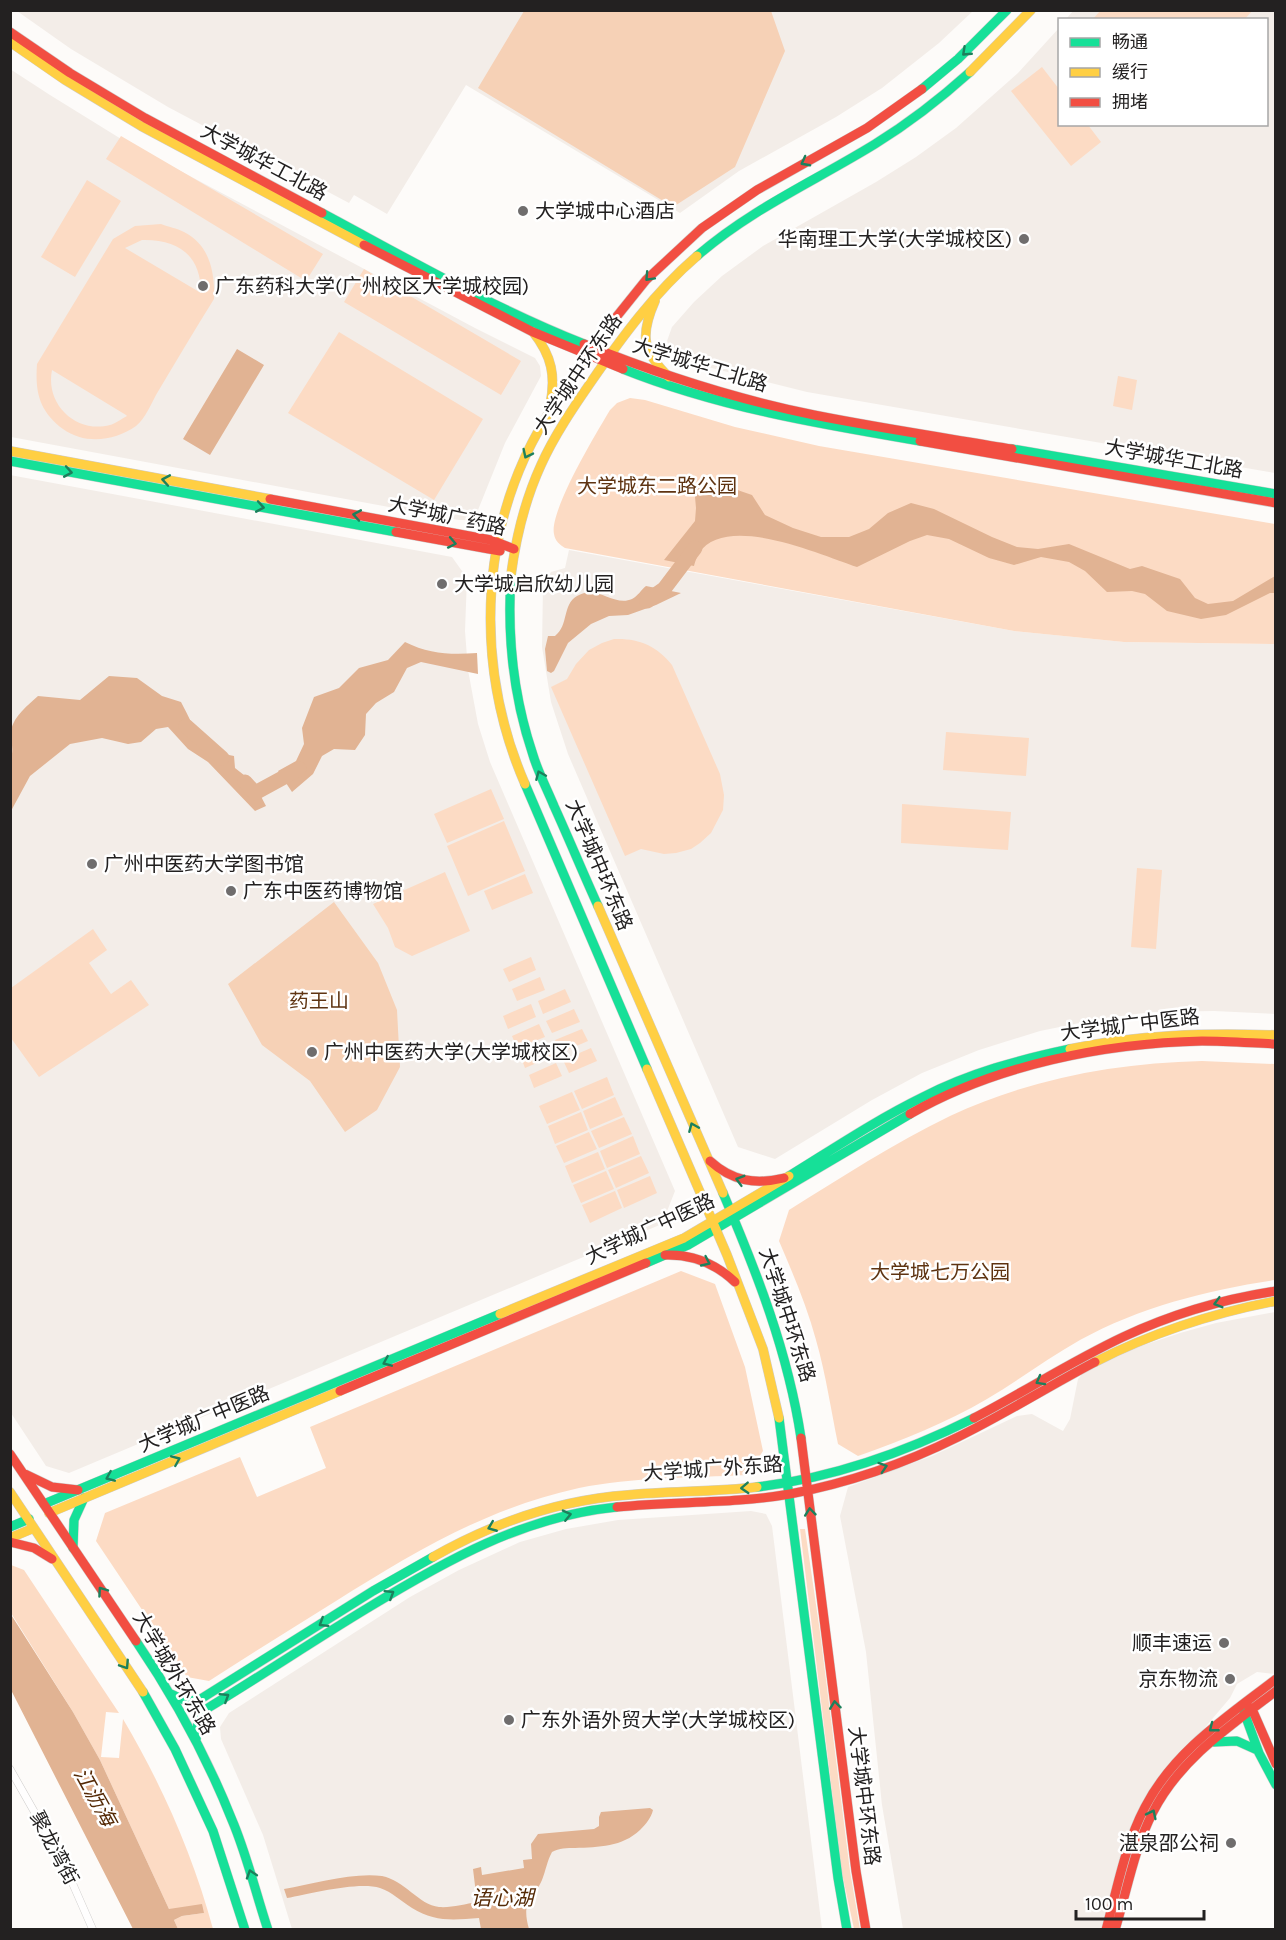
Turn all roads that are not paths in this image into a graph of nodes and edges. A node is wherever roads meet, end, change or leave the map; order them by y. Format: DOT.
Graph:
graph roads {
  1 [pos="1007,10"];
  2 [pos="1030,10"];
  3 [pos="10,32"];
  4 [pos="10,42"];
  5 [pos="660,291"];
  6 [pos="533,332"];
  7 [pos="589,352"];
  8 [pos="607,359"];
  9 [pos="669,376"];
  10 [pos="549,414"];
  11 [pos="10,451"];
  12 [pos="10,461"];
  13 [pos="1275,494"];
  14 [pos="1275,503"];
  15 [pos="497,546"];
  16 [pos="514,549"];
  17 [pos="1275,1035"];
  18 [pos="1275,1044"];
  19 [pos="704,1154"];
  20 [pos="784,1178"];
  21 [pos="732,1215"];
  22 [pos="714,1226"];
  23 [pos="665,1256"];
  24 [pos="740,1287"];
  25 [pos="1275,1291"];
  26 [pos="1275,1301"];
  27 [pos="10,1454"];
  28 [pos="22,1471"];
  29 [pos="807,1479"];
  30 [pos="788,1482"];
  31 [pos="808,1490"];
  32 [pos="10,1492"];
  33 [pos="81,1494"];
  34 [pos="790,1494"];
  35 [pos="46,1509"];
  36 [pos="28,1520"];
  37 [pos="10,1527"];
  38 [pos="34,1528"];
  39 [pos="10,1538"];
  40 [pos="10,1542"];
  41 [pos="74,1551"];
  42 [pos="58,1563"];
  43 [pos="1275,1679"];
  44 [pos="1275,1691"];
  45 [pos="169,1693"];
  46 [pos="1248,1707"];
  47 [pos="1244,1716"];
  48 [pos="196,1743"];
  49 [pos="1209,1744"];
  50 [pos="1259,1753"];
  51 [pos="1275,1764"];
  52 [pos="10,1770"];
  53 [pos="1275,1785"];
  54 [pos="93,1929"];
  55 [pos="245,1929"];
  56 [pos="268,1929"];
  57 [pos="847,1929"];
  58 [pos="866,1929"];
  59 [pos="1106,1929"];
  60 [pos="1115,1929"];
  1 -- 7 [label="main road, 大学城中环东路, one-way"];
  2 -- 5 [label="main road, 大学城中环东路"];
  3 -- 7 [label="main road, 大学城华工北路"];
  4 -- 6 [label="main road, 大学城华工北路"];
  5 -- 8 [label="main road, 大学城中环东路"];
  5 -- 9 [label="main road"];
  6 -- 7 [label="main road, 大学城华工北路"];
  6 -- 10 [label="main road"];
  7 -- 8 [label="main road, 大学城华工北路"];
  7 -- 10 [label="main road, 大学城中环东路"];
  8 -- 9 [label="main road, 大学城华工北路"];
  8 -- 14 [label="main road, 大学城华工北路"];
  8 -- 16 [label="main road, 大学城中环东路"];
  9 -- 13 [label="main road, 大学城华工北路"];
  10 -- 15 [label="main road, 大学城中环东路, one-way"];
  15 -- 11 [label="main road, 大学城广药路, one-way"];
  12 -- 15 [label="main road, 大学城广药路, one-way"];
  15 -- 16 [label="main road, 大学城广药路"];
  15 -- 22 [label="main road, 大学城中环东路"];
  19 -- 16 [label="main road, 大学城中环东路, one-way"];
  17 -- 20 [label="main road, 大学城广中医路"];
  18 -- 21 [label="main road, 大学城广中医路"];
  20 -- 19 [label="main road, one-way"];
  19 -- 21 [label="main road, 大学城中环东路"];
  20 -- 21 [label="main road, 大学城广中医路"];
  21 -- 22 [label="main road, 大学城广中医路"];
  21 -- 29 [label="main road, 大学城中环东路"];
  22 -- 23 [label="main road, 大学城广中医路"];
  22 -- 24 [label="main road, 大学城中环东路"];
  22 -- 33 [label="main road, 大学城广中医路, one-way"];
  23 -- 24 [label="main road, one-way"];
  33 -- 23 [label="main road, 大学城广中医路, one-way"];
  24 -- 30 [label="main road, 大学城中环东路"];
  25 -- 29 [label="main road, 大学城广外东路, one-way"];
  31 -- 26 [label="main road, 大学城广外东路, one-way"];
  27 -- 28 [label="main road, 大学城外环东路"];
  28 -- 33 [label="main road"];
  28 -- 35 [label="main road, 大学城外环东路"];
  29 -- 30 [label="main road, 大学城广外东路"];
  29 -- 31 [label="main road, 大学城中环东路"];
  30 -- 34 [label="main road, 大学城中环东路"];
  30 -- 45 [label="main road, 大学城广外东路, one-way"];
  31 -- 34 [label="main road, 大学城广外东路"];
  58 -- 31 [label="main road, 大学城中环东路, one-way"];
  32 -- 36 [label="main road, 大学城外环东路"];
  33 -- 35 [label="main road, 大学城广中医路"];
  33 -- 41 [label="main road"];
  48 -- 34 [label="main road, 大学城广外东路, one-way"];
  34 -- 57 [label="main road, 大学城中环东路"];
  35 -- 41 [label="main road, 大学城外环东路"];
  36 -- 37 [label="main road"];
  36 -- 38 [label="main road, 大学城外环东路"];
  38 -- 39 [label="main road"];
  38 -- 42 [label="main road, 大学城外环东路"];
  40 -- 42 [label="main road"];
  45 -- 41 [label="main road, 大学城外环东路, one-way"];
  42 -- 55 [label="main road, 大学城外环东路, one-way"];
  43 -- 46 [label="main road"];
  44 -- 46 [label="main road"];
  45 -- 48 [label="main road, 大学城外环东路"];
  46 -- 47 [label="main road"];
  46 -- 51 [label="main road"];
  46 -- 59 [label="main road, one-way"];
  47 -- 49 [label="main road"];
  47 -- 50 [label="main road"];
  56 -- 48 [label="main road, 大学城外环东路, one-way"];
  49 -- 50 [label="main road"];
  60 -- 49 [label="main road, one-way"];
  50 -- 53 [label="main road"];
  52 -- 54 [label="street, 聚龙湾街"];
}
